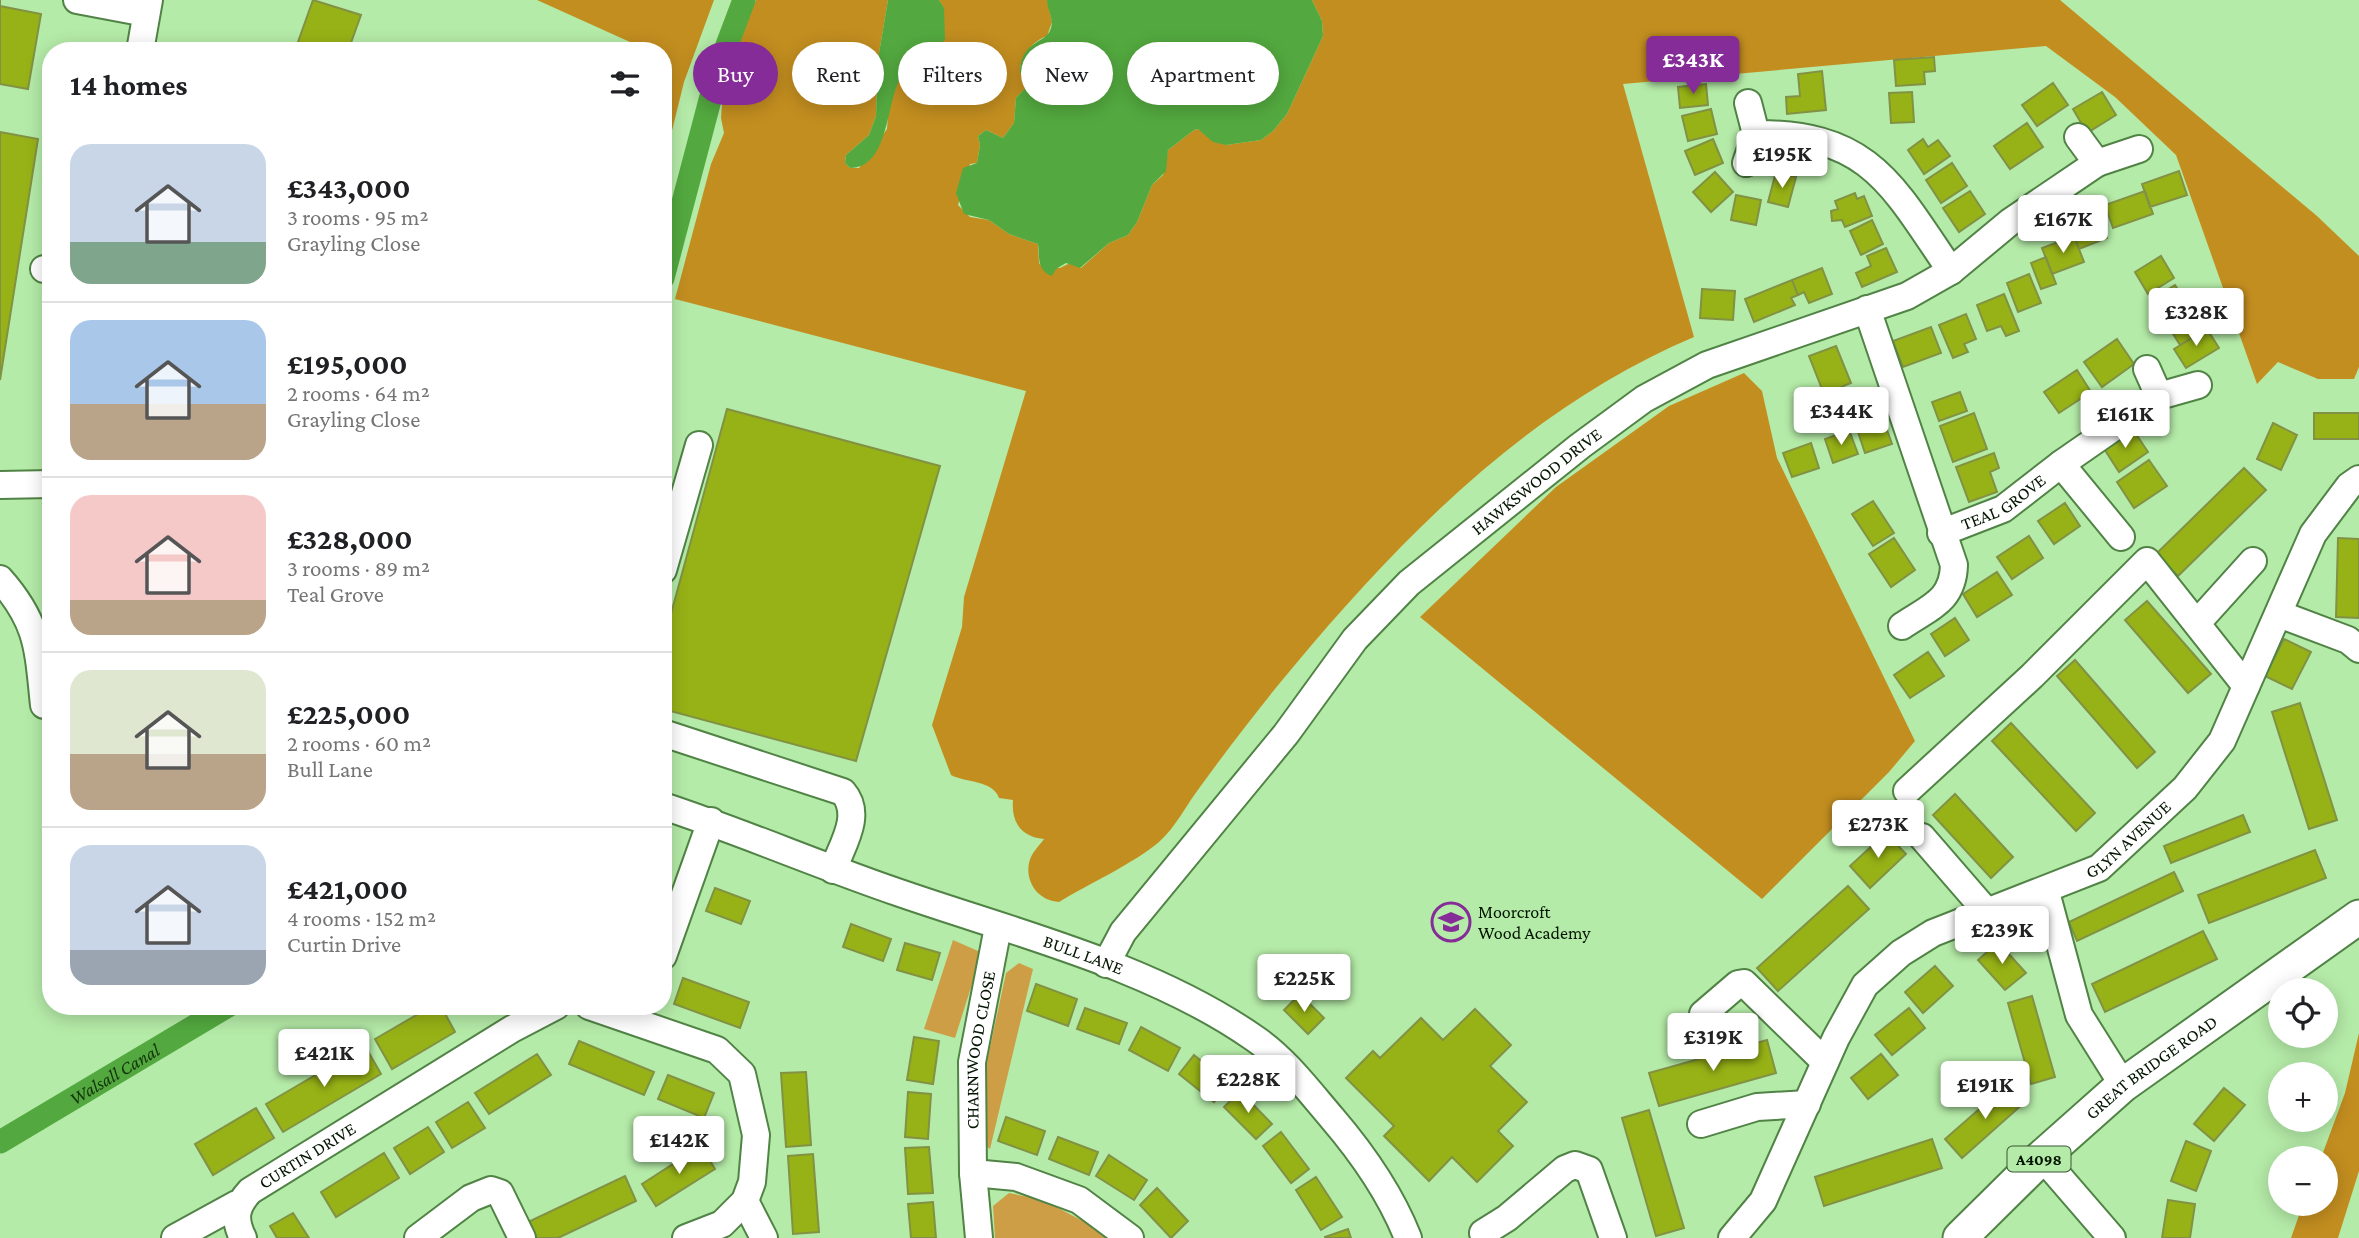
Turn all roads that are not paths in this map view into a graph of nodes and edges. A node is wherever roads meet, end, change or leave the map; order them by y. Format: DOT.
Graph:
graph roads {
  1 [pos="76,0"];
  2 [pos="148,6"];
  3 [pos="142,42"];
  4 [pos="1748,103"];
  5 [pos="1756,134"];
  6 [pos="2078,137"];
  7 [pos="2139,149"];
  8 [pos="1745,163"];
  9 [pos="2097,163"];
  10 [pos="1951,271"];
  11 [pos="1867,309"];
  12 [pos="2147,369"];
  13 [pos="2198,385"];
  14 [pos="2159,396"];
  15 [pos="699,445"];
  16 [pos="2060,464"];
  17 [pos="2359,479"];
  18 [pos="42,484"];
  19 [pos="0,485"];
  20 [pos="1941,533"];
  21 [pos="2121,537"];
  22 [pos="672,539"];
  23 [pos="2253,561"];
  24 [pos="0,579"];
  25 [pos="2279,614"];
  26 [pos="2197,623"];
  27 [pos="1902,626"];
  28 [pos="2359,649"];
  29 [pos="42,684"];
  30 [pos="2246,686"];
  31 [pos="672,736"];
  32 [pos="1907,791"];
  33 [pos="672,809"];
  34 [pos="711,821"];
  35 [pos="1922,837"];
  36 [pos="833,870"];
  37 [pos="2046,892"];
  38 [pos="1987,912"];
  39 [pos="2359,917"];
  40 [pos="998,927"];
  41 [pos="672,931"];
  42 [pos="1106,964"];
  43 [pos="1703,1014"];
  44 [pos="539,1015"];
  45 [pos="645,1015"];
  46 [pos="1825,1062"];
  47 [pos="2123,1085"];
  48 [pos="1807,1104"];
  49 [pos="1700,1124"];
  50 [pos="2042,1157"];
  51 [pos="973,1173"];
  52 [pos="745,1201"];
  53 [pos="237,1205"];
  54 [pos="1483,1233"];
  55 [pos="175,1238"];
  56 [pos="243,1238"];
  57 [pos="418,1238"];
  58 [pos="523,1238"];
  59 [pos="686,1238"];
  60 [pos="764,1238"];
  61 [pos="979,1238"];
  62 [pos="1130,1238"];
  63 [pos="1408,1238"];
  64 [pos="1613,1238"];
  65 [pos="1732,1238"];
  66 [pos="1960,1238"];
  67 [pos="2112,1238"];
  1 -- 2 [label="street"];
  2 -- 3 [label="street"];
  4 -- 5 [label="street"];
  5 -- 8 [label="street"];
  5 -- 10 [label="street"];
  6 -- 9 [label="street"];
  7 -- 9 [label="street, HAWKSWOOD DRIVE"];
  9 -- 10 [label="street, HAWKSWOOD DRIVE"];
  10 -- 11 [label="street, HAWKSWOOD DRIVE"];
  11 -- 20 [label="street, TEAL GROVE"];
  11 -- 42 [label="street, HAWKSWOOD DRIVE"];
  12 -- 14 [label="street"];
  13 -- 14 [label="street, TEAL GROVE"];
  14 -- 16 [label="street, TEAL GROVE"];
  15 -- 22 [label="street"];
  16 -- 20 [label="street, TEAL GROVE"];
  16 -- 21 [label="street, TEAL GROVE"];
  17 -- 25 [label="street, GLYN AVENUE"];
  18 -- 19 [label="street"];
  20 -- 27 [label="street, TEAL GROVE"];
  23 -- 26 [label="street"];
  24 -- 29 [label="street"];
  25 -- 28 [label="street"];
  25 -- 30 [label="street, GLYN AVENUE"];
  26 -- 30 [label="street"];
  26 -- 32 [label="street"];
  30 -- 37 [label="street, GLYN AVENUE"];
  31 -- 36 [label="street"];
  33 -- 34 [label="street, BULL LANE"];
  34 -- 36 [label="street, BULL LANE"];
  34 -- 41 [label="street"];
  35 -- 38 [label="street"];
  36 -- 40 [label="street, BULL LANE"];
  37 -- 38 [label="street, GLYN AVENUE"];
  37 -- 47 [label="street"];
  38 -- 46 [label="street, GLYN AVENUE"];
  39 -- 47 [label="main road, GREAT BRIDGE ROAD / A4098"];
  40 -- 42 [label="street, BULL LANE"];
  40 -- 51 [label="street, CHARNWOOD CLOSE"];
  42 -- 63 [label="street, BULL LANE"];
  43 -- 46 [label="street"];
  44 -- 53 [label="street, CURTIN DRIVE"];
  45 -- 52 [label="street"];
  46 -- 48 [label="street, GLYN AVENUE"];
  47 -- 50 [label="main road, GREAT BRIDGE ROAD / A4098"];
  48 -- 49 [label="street"];
  48 -- 65 [label="street, GLYN AVENUE"];
  50 -- 66 [label="main road, GREAT BRIDGE ROAD / A4098"];
  50 -- 67 [label="street"];
  51 -- 61 [label="street, CHARNWOOD CLOSE"];
  51 -- 62 [label="street"];
  52 -- 59 [label="street"];
  52 -- 60 [label="street"];
  53 -- 55 [label="street, CURTIN DRIVE"];
  53 -- 56 [label="street"];
  54 -- 64 [label="street"];
  57 -- 58 [label="street"];
}
